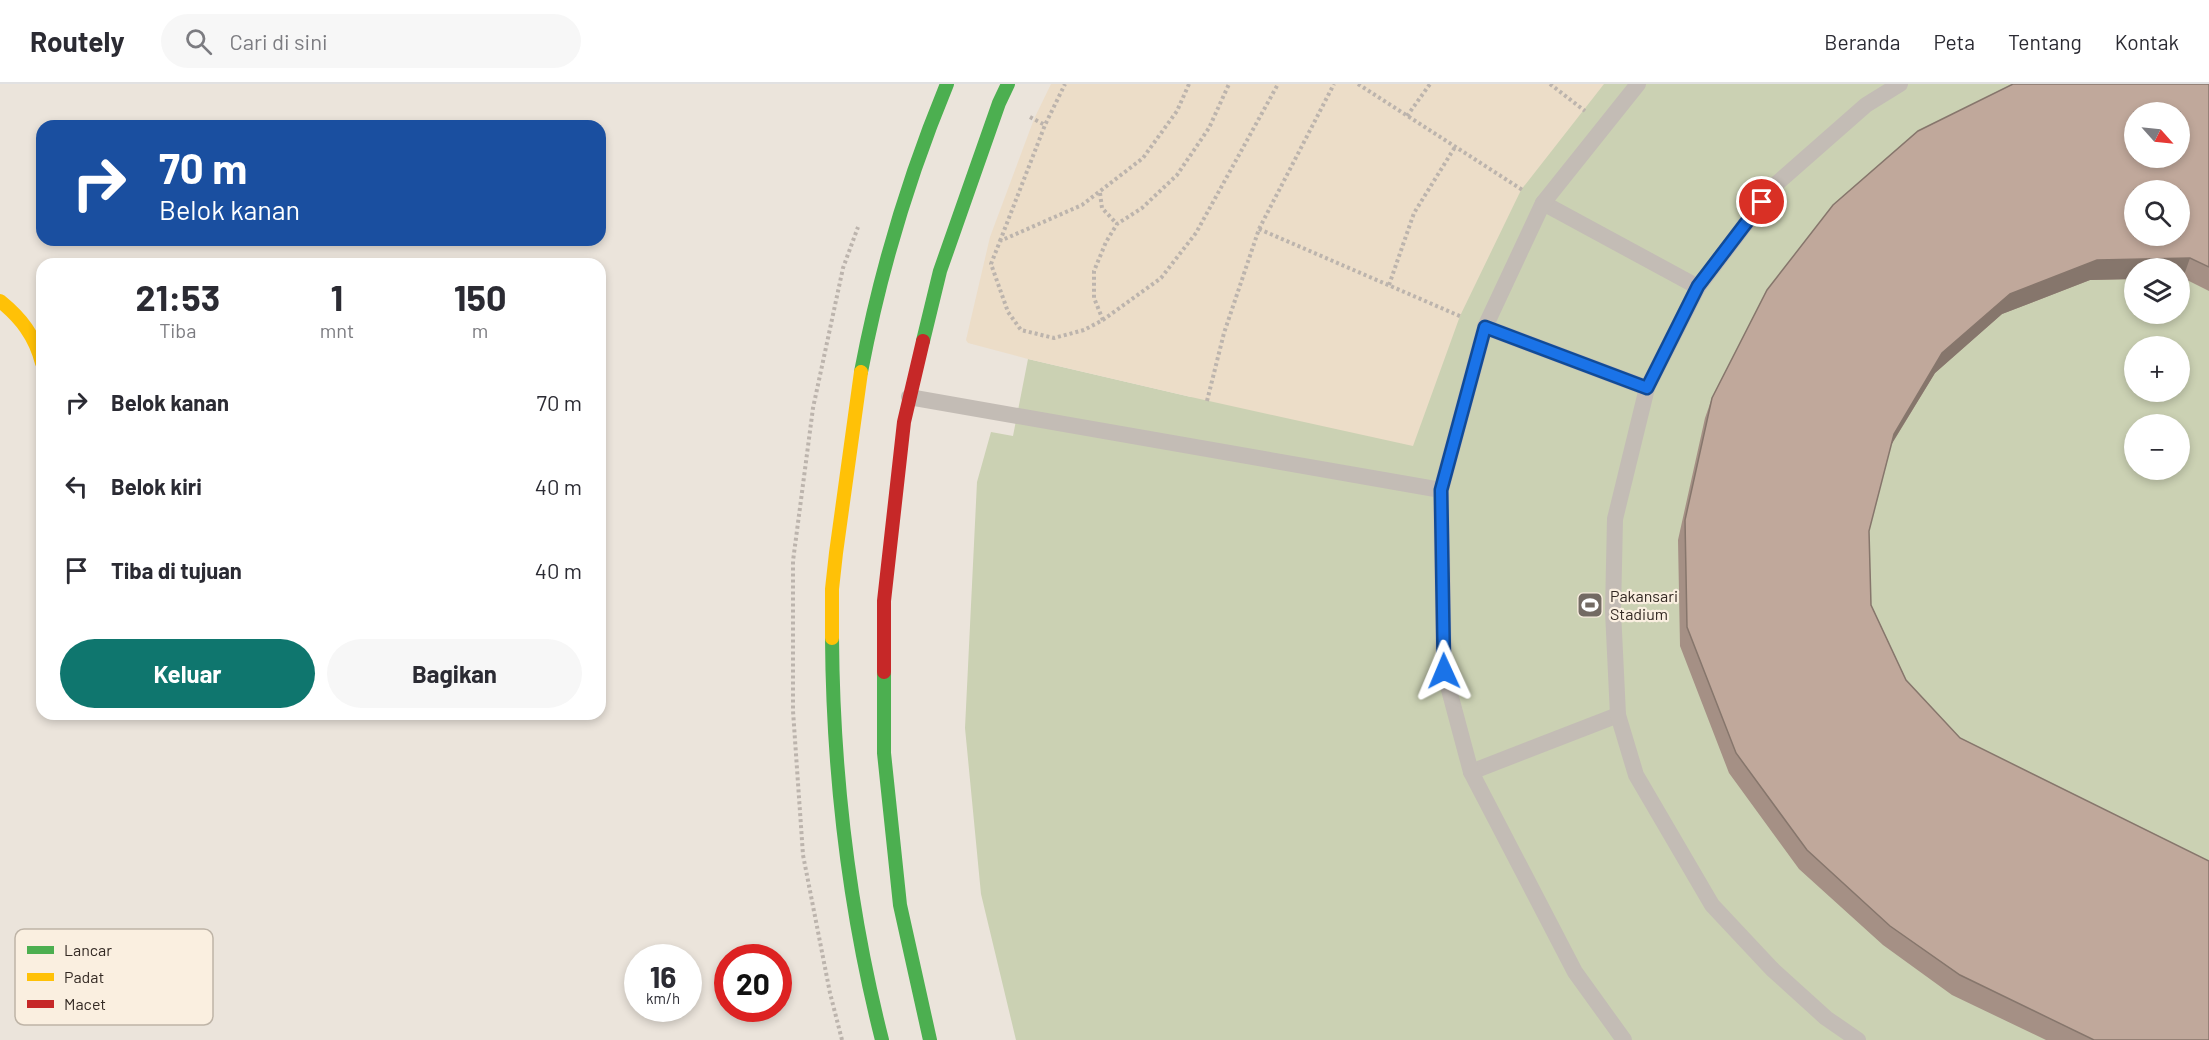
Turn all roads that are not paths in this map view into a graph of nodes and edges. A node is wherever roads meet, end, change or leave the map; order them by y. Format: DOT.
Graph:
graph roads {
  1 [pos="947,84"];
  2 [pos="1008,84"];
  3 [pos="1638,84"];
  4 [pos="1900,84"];
  5 [pos="1543,202"];
  6 [pos="1698,286"];
  7 [pos="0,301"];
  8 [pos="1485,327"];
  9 [pos="36,347"];
  10 [pos="1647,388"];
  11 [pos="909,397"];
  12 [pos="1441,490"];
  13 [pos="1618,715"];
  14 [pos="1471,772"];
  15 [pos="882,1040"];
  16 [pos="930,1040"];
  17 [pos="1624,1040"];
  18 [pos="1858,1040"];
  1 -- 15 [label="main road"];
  2 -- 11 [label="main road"];
  3 -- 5 [label="lane"];
  4 -- 6 [label="lane"];
  5 -- 6 [label="lane"];
  5 -- 8 [label="lane"];
  6 -- 10 [label="lane"];
  7 -- 9 [label="main road"];
  8 -- 10 [label="lane"];
  8 -- 12 [label="lane"];
  10 -- 13 [label="lane"];
  11 -- 12 [label="lane"];
  11 -- 16 [label="main road"];
  12 -- 14 [label="lane"];
  13 -- 14 [label="lane"];
  13 -- 18 [label="lane"];
  14 -- 17 [label="lane"];
}
